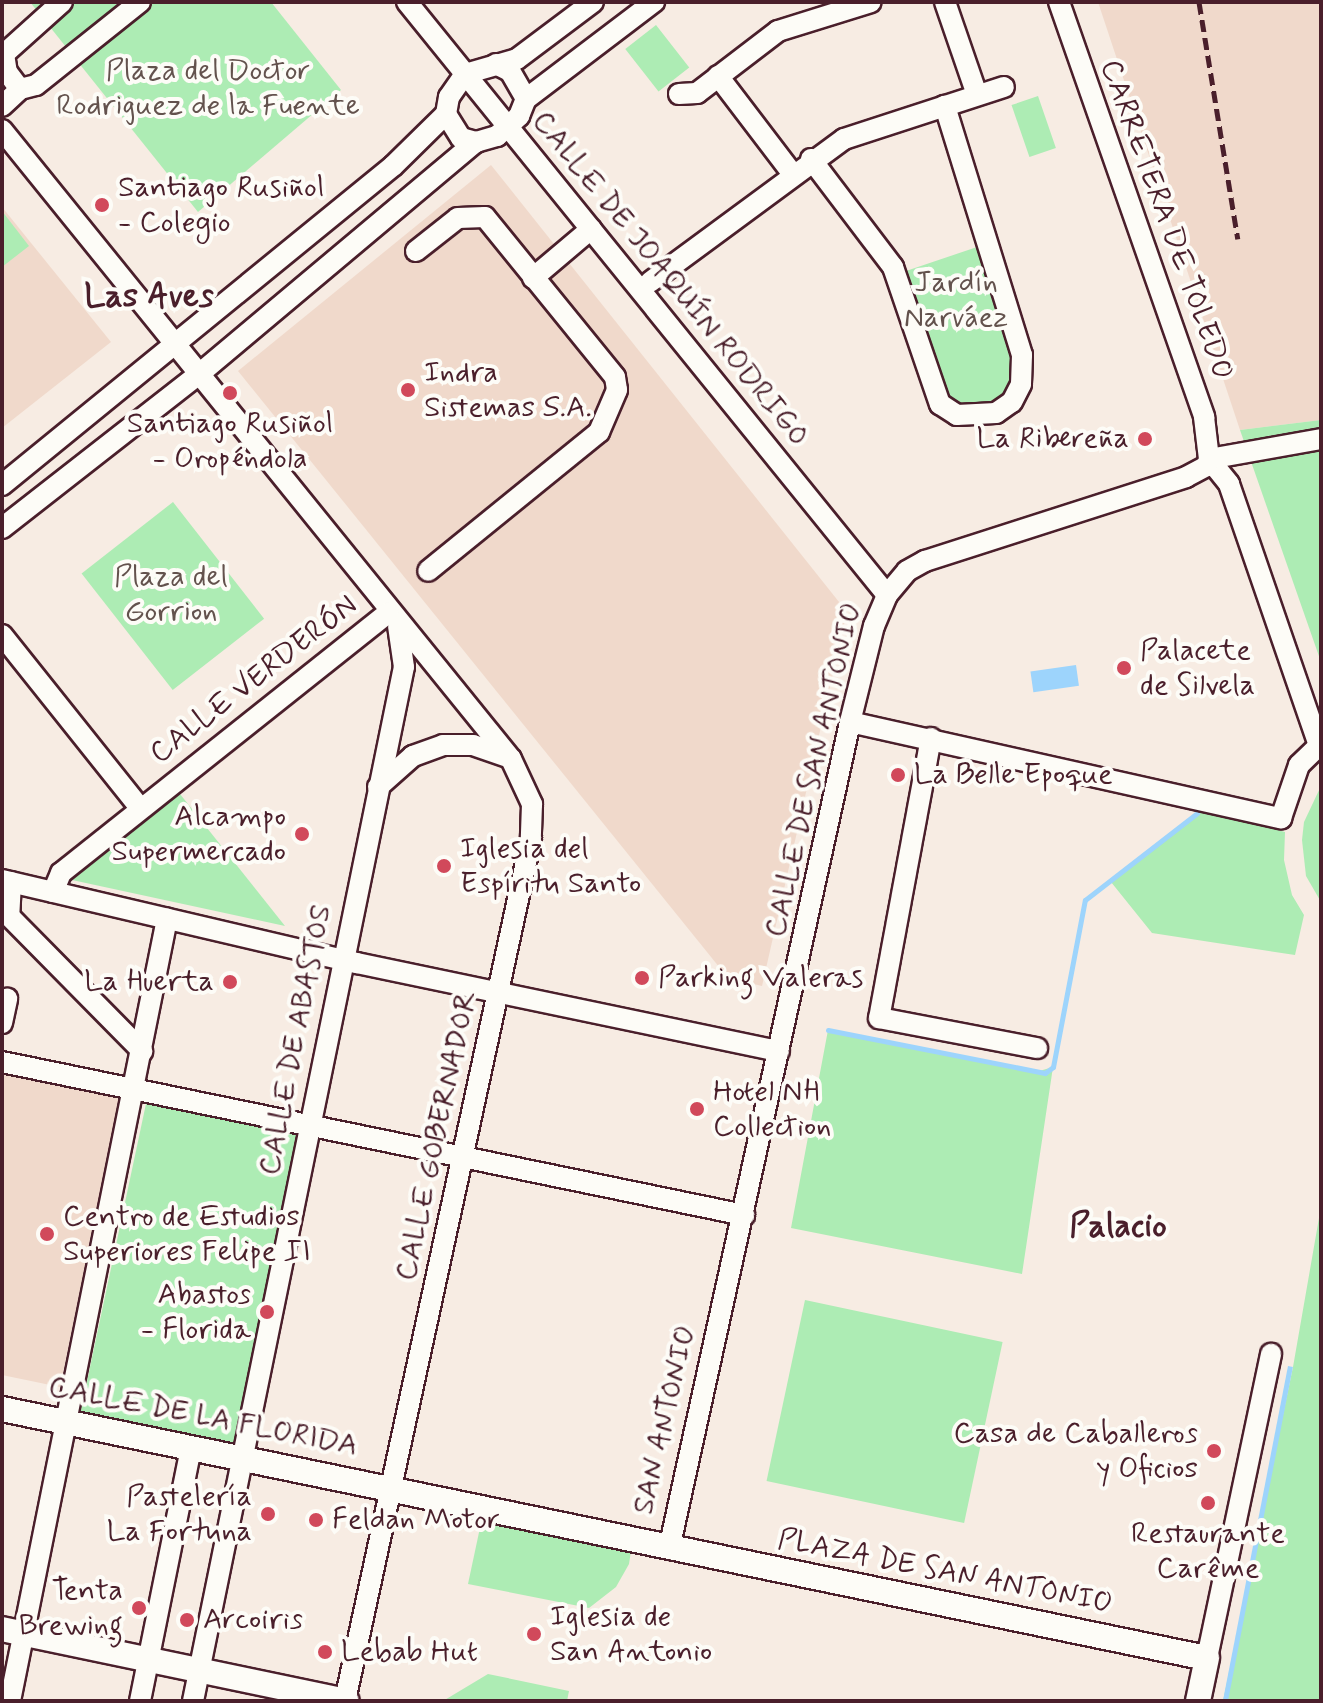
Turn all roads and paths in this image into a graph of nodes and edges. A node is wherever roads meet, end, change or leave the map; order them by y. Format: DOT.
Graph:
graph roads {
  1 [pos="62,2"];
  2 [pos="407,2"];
  3 [pos="593,2"];
  4 [pos="654,2"];
  5 [pos="871,2"];
  6 [pos="945,2"];
  7 [pos="1059,2"];
  8 [pos="136,3"];
  9 [pos="496,64"];
  10 [pos="465,74"];
  11 [pos="718,76"];
  12 [pos="1004,87"];
  13 [pos="20,89"];
  14 [pos="679,94"];
  15 [pos="977,95"];
  16 [pos="526,99"];
  17 [pos="2,106"];
  18 [pos="945,106"];
  19 [pos="446,114"];
  20 [pos="508,127"];
  21 [pos="2,130"];
  22 [pos="476,142"];
  23 [pos="811,159"];
  24 [pos="792,173"];
  25 [pos="591,229"];
  26 [pos="416,251"];
  27 [pos="533,278"];
  28 [pos="643,287"];
  29 [pos="173,345"];
  30 [pos="198,375"];
  31 [pos="1321,439"];
  32 [pos="1209,459"];
  33 [pos="2,485"];
  34 [pos="2,528"];
  35 [pos="428,571"];
  36 [pos="887,595"];
  37 [pos="393,620"];
  38 [pos="2,635"];
  39 [pos="850,722"];
  40 [pos="931,738"];
  41 [pos="1320,744"];
  42 [pos="511,759"];
  43 [pos="378,787"];
  44 [pos="140,808"];
  45 [pos="7,881"];
  46 [pos="53,892"];
  47 [pos="167,919"];
  48 [pos="343,959"];
  49 [pos="498,993"];
  50 [pos="7,999"];
  51 [pos="2,1023"];
  52 [pos="1037,1048"];
  53 [pos="142,1051"];
  54 [pos="779,1051"];
  55 [pos="2,1062"];
  56 [pos="135,1087"];
  57 [pos="310,1125"];
  58 [pos="463,1156"];
  59 [pos="744,1215"];
  60 [pos="1271,1354"];
  61 [pos="2,1409"];
  62 [pos="67,1422"];
  63 [pos="191,1447"];
  64 [pos="243,1457"];
  65 [pos="392,1487"];
  66 [pos="669,1549"];
  67 [pos="13,1632"];
  68 [pos="1207,1658"];
  69 [pos="148,1660"];
  70 [pos="199,1670"];
  71 [pos="10,1701"];
  72 [pos="140,1701"];
  73 [pos="193,1701"];
  74 [pos="346,1701"];
  75 [pos="1198,1701"];
  1 -- 13 [label="street"];
  2 -- 10 [label="street, CALLE DE JOAQUÍN RODRIGO"];
  3 -- 9 [label="street"];
  4 -- 16 [label="street"];
  5 -- 11 [label="street"];
  6 -- 15 [label="street"];
  7 -- 32 [label="street, CARRETERA DE TOLEDO"];
  8 -- 13 [label="street"];
  9 -- 10 [label="street"];
  9 -- 16 [label="street"];
  10 -- 19 [label="street"];
  10 -- 20 [label="street, CALLE DE JOAQUÍN RODRIGO"];
  11 -- 14 [label="street"];
  11 -- 24 [label="street"];
  12 -- 15 [label="street"];
  13 -- 17 [label="street"];
  15 -- 18 [label="street"];
  16 -- 20 [label="street"];
  18 -- 23 [label="street"];
  18 -- 23 [label="street"];
  19 -- 22 [label="street"];
  19 -- 29 [label="street"];
  20 -- 22 [label="street"];
  20 -- 25 [label="street, CALLE DE JOAQUÍN RODRIGO"];
  21 -- 29 [label="street, CALLE GOBERNADOR"];
  22 -- 30 [label="street"];
  23 -- 24 [label="street"];
  24 -- 28 [label="street"];
  25 -- 27 [label="street"];
  25 -- 28 [label="street, CALLE DE JOAQUÍN RODRIGO"];
  26 -- 27 [label="street"];
  27 -- 35 [label="street"];
  28 -- 36 [label="street, CALLE DE JOAQUÍN RODRIGO"];
  29 -- 30 [label="street, CALLE GOBERNADOR"];
  29 -- 33 [label="street"];
  30 -- 34 [label="street"];
  30 -- 37 [label="street, CALLE GOBERNADOR"];
  31 -- 32 [label="street"];
  32 -- 36 [label="street, CALLE DE SAN ANTONIO"];
  32 -- 41 [label="street"];
  36 -- 39 [label="street, CALLE DE SAN ANTONIO"];
  37 -- 42 [label="street, CALLE GOBERNADOR"];
  37 -- 43 [label="street, CALLE DE ABASTOS"];
  37 -- 44 [label="street, CALLE VERDERÓN"];
  38 -- 44 [label="street"];
  39 -- 40 [label="street"];
  39 -- 54 [label="street, CALLE DE SAN ANTONIO"];
  40 -- 41 [label="street"];
  40 -- 52 [label="street"];
  42 -- 43 [label="street"];
  42 -- 49 [label="street, CALLE GOBERNADOR"];
  43 -- 48 [label="street, CALLE DE ABASTOS"];
  44 -- 46 [label="street, CALLE VERDERÓN"];
  45 -- 46 [label="street"];
  45 -- 53 [label="street"];
  46 -- 47 [label="street"];
  47 -- 48 [label="street"];
  47 -- 53 [label="street"];
  48 -- 49 [label="street"];
  48 -- 57 [label="street, CALLE DE ABASTOS"];
  49 -- 54 [label="street"];
  49 -- 58 [label="street, CALLE GOBERNADOR"];
  50 -- 51 [label="street"];
  53 -- 56 [label="street"];
  54 -- 59 [label="street, CALLE DE SAN ANTONIO"];
  55 -- 56 [label="street"];
  56 -- 57 [label="street"];
  56 -- 62 [label="street"];
  57 -- 58 [label="street"];
  57 -- 64 [label="street, CALLE DE ABASTOS"];
  58 -- 59 [label="street"];
  58 -- 65 [label="street, CALLE GOBERNADOR"];
  59 -- 66 [label="street, SAN ANTONIO"];
  60 -- 68 [label="street"];
  61 -- 62 [label="main road, CALLE DE LA FLORIDA"];
  62 -- 63 [label="main road, CALLE DE LA FLORIDA"];
  62 -- 67 [label="street"];
  63 -- 64 [label="main road, CALLE DE LA FLORIDA"];
  63 -- 69 [label="street"];
  64 -- 65 [label="main road, CALLE DE LA FLORIDA"];
  64 -- 70 [label="street, CALLE DE ABASTOS"];
  65 -- 66 [label="main road, SAN ANTONIO"];
  65 -- 74 [label="street, CALLE GOBERNADOR"];
  66 -- 68 [label="main road, PLAZA DE SAN ANTONIO"];
  67 -- 69 [label="main road"];
  67 -- 71 [label="street"];
  68 -- 75 [label="main road"];
  69 -- 70 [label="main road"];
  69 -- 72 [label="street"];
  70 -- 73 [label="street, CALLE DE ABASTOS"];
  70 -- 74 [label="main road"];
}
